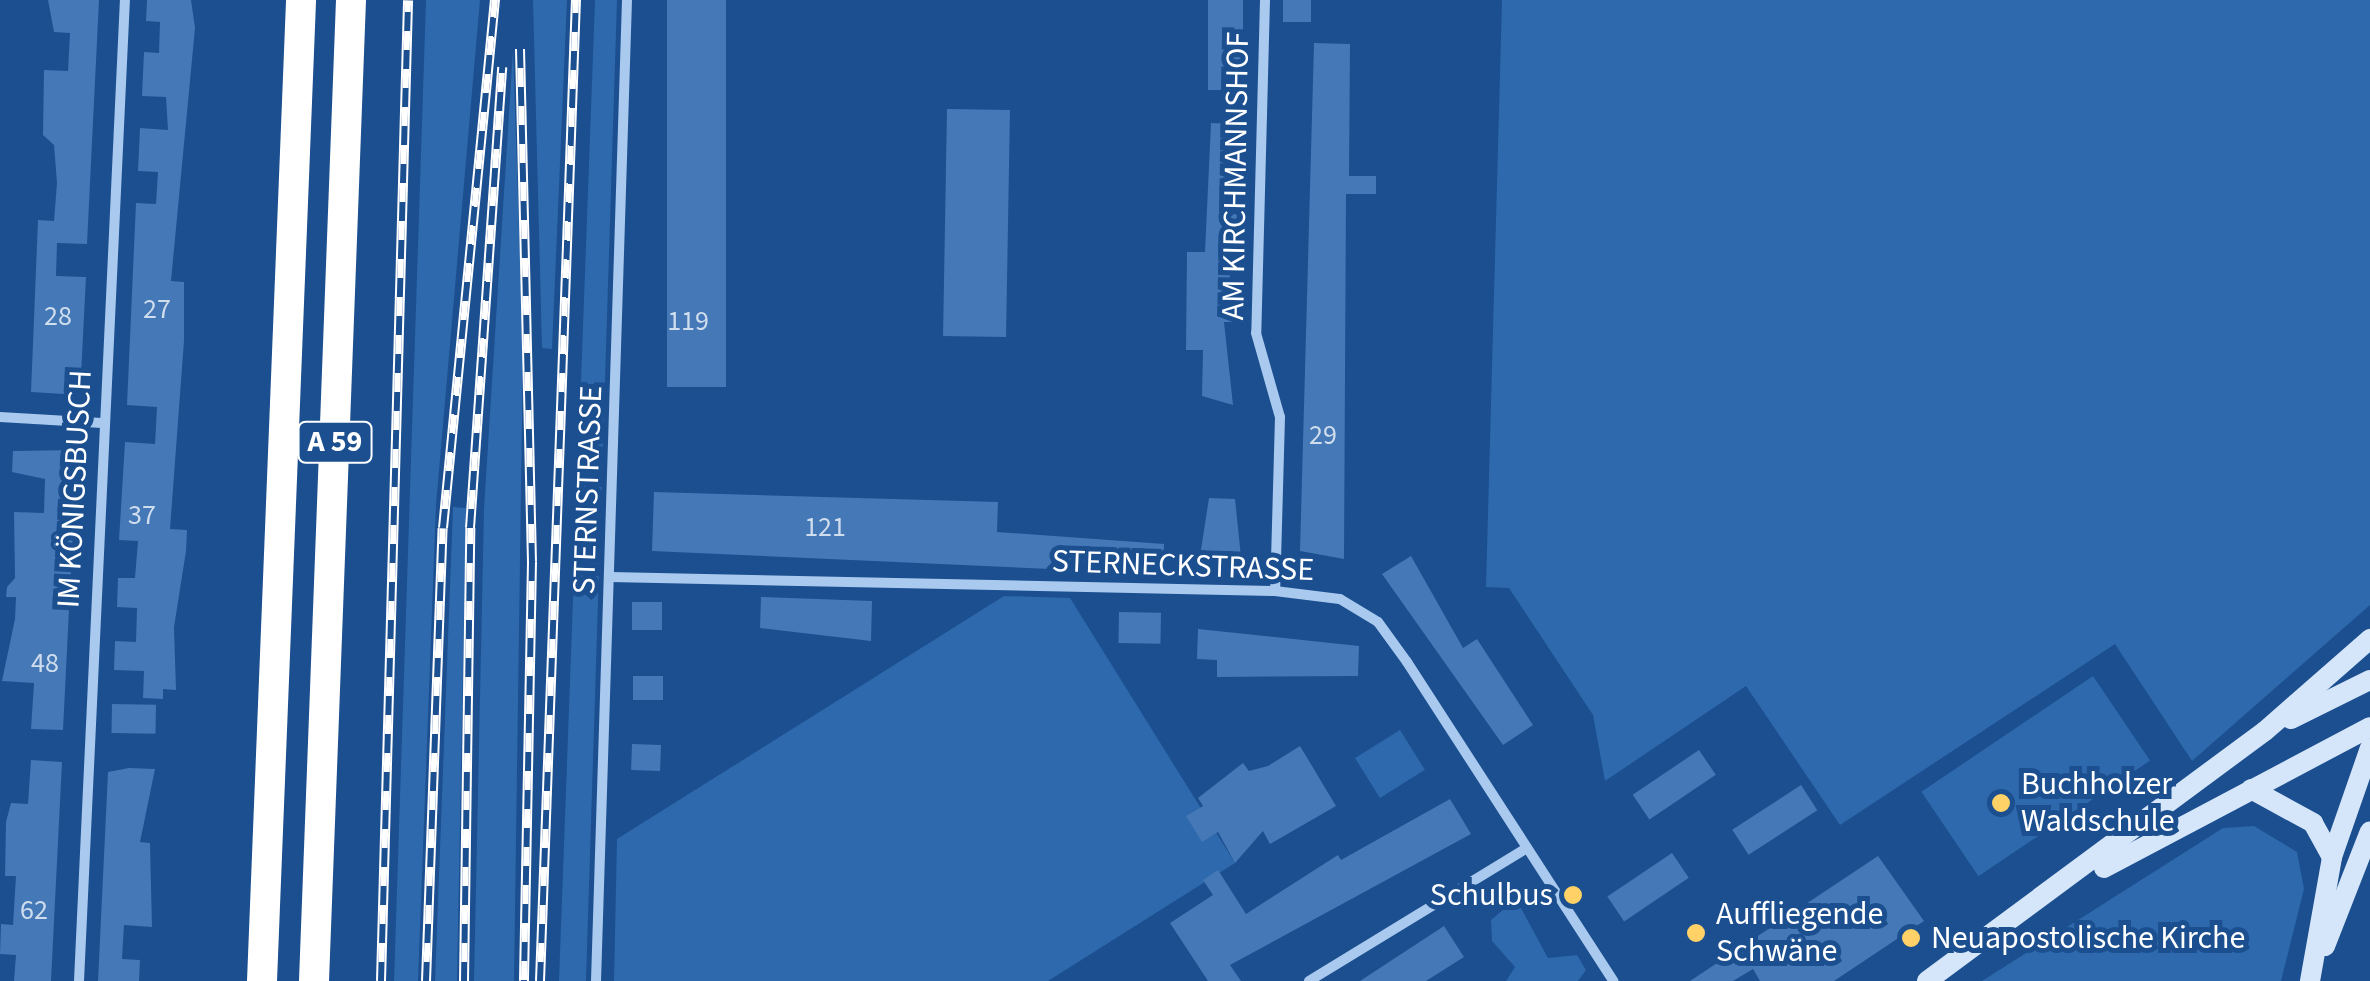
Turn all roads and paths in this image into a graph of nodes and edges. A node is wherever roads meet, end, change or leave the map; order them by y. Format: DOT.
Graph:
graph roads {
  1 [pos="124,0"];
  2 [pos="301,0"];
  3 [pos="351,0"];
  4 [pos="627,0"];
  5 [pos="1265,0"];
  6 [pos="0,417"];
  7 [pos="102,423"];
  8 [pos="610,577"];
  9 [pos="1275,590"];
  10 [pos="2370,639"];
  11 [pos="2370,680"];
  12 [pos="2370,727"];
  13 [pos="2265,731"];
  14 [pos="2370,748"];
  15 [pos="2251,789"];
  16 [pos="2370,831"];
  17 [pos="1527,848"];
  18 [pos="2332,857"];
  19 [pos="318,884"];
  20 [pos="2049,897"];
  21 [pos="79,981"];
  22 [pos="262,981"];
  23 [pos="314,981"];
  24 [pos="324,981"];
  25 [pos="596,981"];
  26 [pos="1309,981"];
  27 [pos="1613,981"];
  28 [pos="1926,981"];
  29 [pos="2311,981"];
  1 -- 7 [label="street, IM KÖNIGSBUSCH"];
  2 -- 22 [label="highway, A 59"];
  3 -- 19 [label="highway, A 59"];
  4 -- 8 [label="street, STERNSTRASSE"];
  5 -- 9 [label="street, AM KIRCHMANNSHOF"];
  6 -- 7 [label="street"];
  7 -- 21 [label="street, IM KÖNIGSBUSCH"];
  8 -- 9 [label="street, STERNECKSTRASSE"];
  8 -- 25 [label="street, STERNSTRASSE"];
  9 -- 17 [label="street, STERNECKSTRASSE"];
  10 -- 13 [label="main road"];
  11 -- 13 [label="main road"];
  12 -- 15 [label="main road"];
  13 -- 20 [label="main road"];
  14 -- 18 [label="main road"];
  15 -- 18 [label="main road"];
  15 -- 20 [label="main road"];
  16 -- 29 [label="main road"];
  17 -- 26 [label="street"];
  17 -- 27 [label="street, STERNECKSTRASSE"];
  18 -- 29 [label="main road"];
  19 -- 23 [label="highway, A 59"];
  19 -- 24 [label="highway, A 59"];
  20 -- 28 [label="main road"];
}
